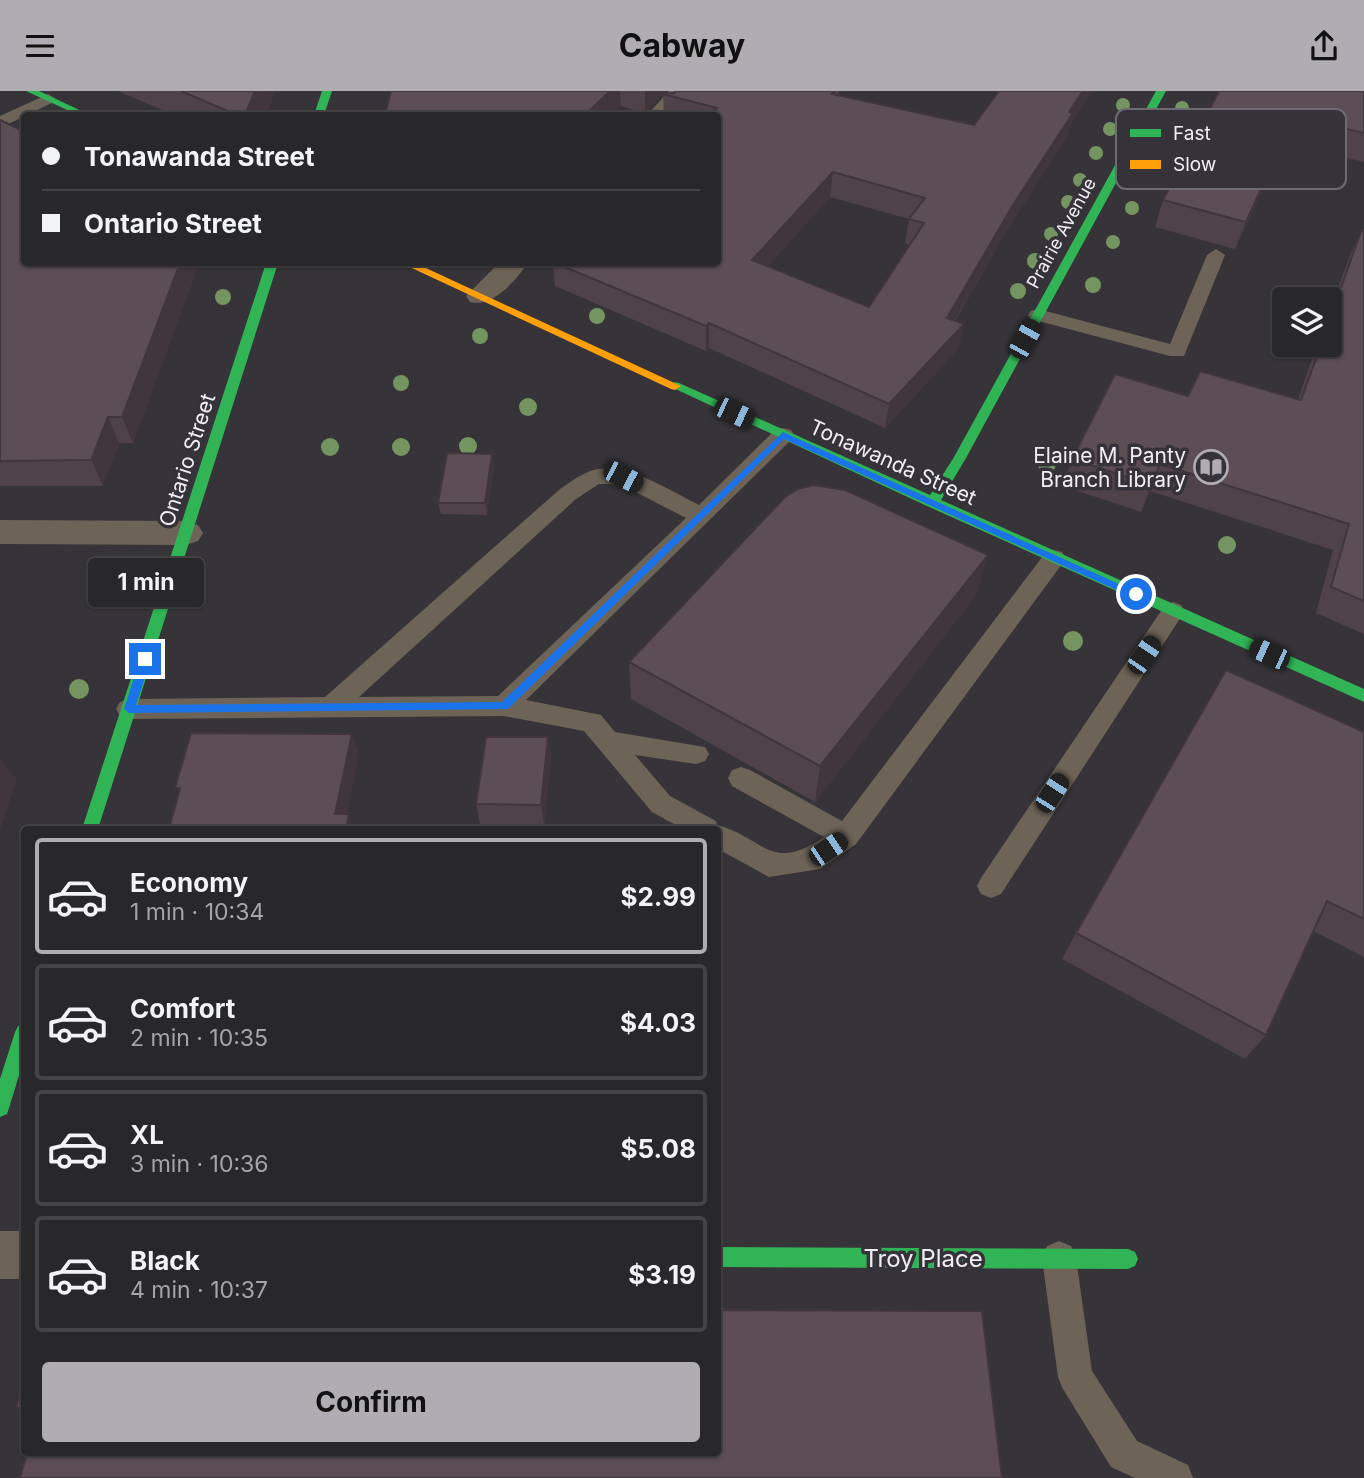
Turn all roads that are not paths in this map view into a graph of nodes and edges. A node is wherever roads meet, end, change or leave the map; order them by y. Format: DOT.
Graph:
graph roads {
  1 [pos="31,91"];
  2 [pos="327,91"];
  3 [pos="683,91"];
  4 [pos="1161,91"];
  5 [pos="48,99"];
  6 [pos="1151,109"];
  7 [pos="21,112"];
  8 [pos="22,112"];
  9 [pos="78,112"];
  10 [pos="320,112"];
  11 [pos="662,112"];
  12 [pos="0,123"];
  13 [pos="1116,173"];
  14 [pos="1216,255"];
  15 [pos="271,266"];
  16 [pos="414,266"];
  17 [pos="511,266"];
  18 [pos="480,296"];
  19 [pos="1038,315"];
  20 [pos="783,435"];
  21 [pos="932,503"];
  22 [pos="702,516"];
  23 [pos="0,532"];
  24 [pos="186,533"];
  25 [pos="1054,558"];
  26 [pos="1173,611"];
  27 [pos="1364,696"];
  28 [pos="331,706"];
  29 [pos="504,706"];
  30 [pos="129,709"];
  31 [pos="608,741"];
  32 [pos="696,754"];
  33 [pos="741,778"];
  34 [pos="91,826"];
  35 [pos="701,826"];
  36 [pos="846,836"];
  37 [pos="721,838"];
  38 [pos="991,886"];
  39 [pos="21,1042"];
  40 [pos="0,1108"];
  41 [pos="0,1255"];
  42 [pos="21,1255"];
  43 [pos="721,1257"];
  44 [pos="1059,1258"];
  45 [pos="1128,1259"];
  46 [pos="1175,1478"];
  1 -- 5 [label="street"];
  2 -- 10 [label="street"];
  3 -- 11 [label="street"];
  4 -- 6 [label="street, Prairie Avenue"];
  5 -- 8 [label="lane"];
  5 -- 9 [label="street"];
  7 -- 12 [label="lane"];
  13 -- 19 [label="street, Prairie Avenue"];
  14 -- 19 [label="lane"];
  15 -- 24 [label="street, Ontario Street"];
  16 -- 18 [label="street, Tonawanda Street"];
  17 -- 18 [label="street"];
  18 -- 20 [label="street, Tonawanda Street"];
  19 -- 21 [label="street, Prairie Avenue"];
  20 -- 21 [label="street, Tonawanda Street"];
  20 -- 22 [label="lane"];
  21 -- 25 [label="street, Tonawanda Street"];
  22 -- 28 [label="lane"];
  22 -- 29 [label="lane"];
  23 -- 24 [label="street"];
  24 -- 30 [label="street, Ontario Street"];
  25 -- 26 [label="street, Tonawanda Street"];
  25 -- 36 [label="lane"];
  26 -- 27 [label="street, Tonawanda Street"];
  26 -- 38 [label="lane"];
  28 -- 29 [label="lane"];
  28 -- 30 [label="lane"];
  29 -- 31 [label="lane"];
  30 -- 34 [label="street, Ontario Street"];
  31 -- 32 [label="lane"];
  31 -- 35 [label="lane"];
  33 -- 36 [label="lane"];
  36 -- 37 [label="lane"];
  39 -- 40 [label="street"];
  41 -- 42 [label="street"];
  43 -- 44 [label="street, Troy Place"];
  44 -- 45 [label="street, Troy Place"];
  44 -- 46 [label="lane"];
}
